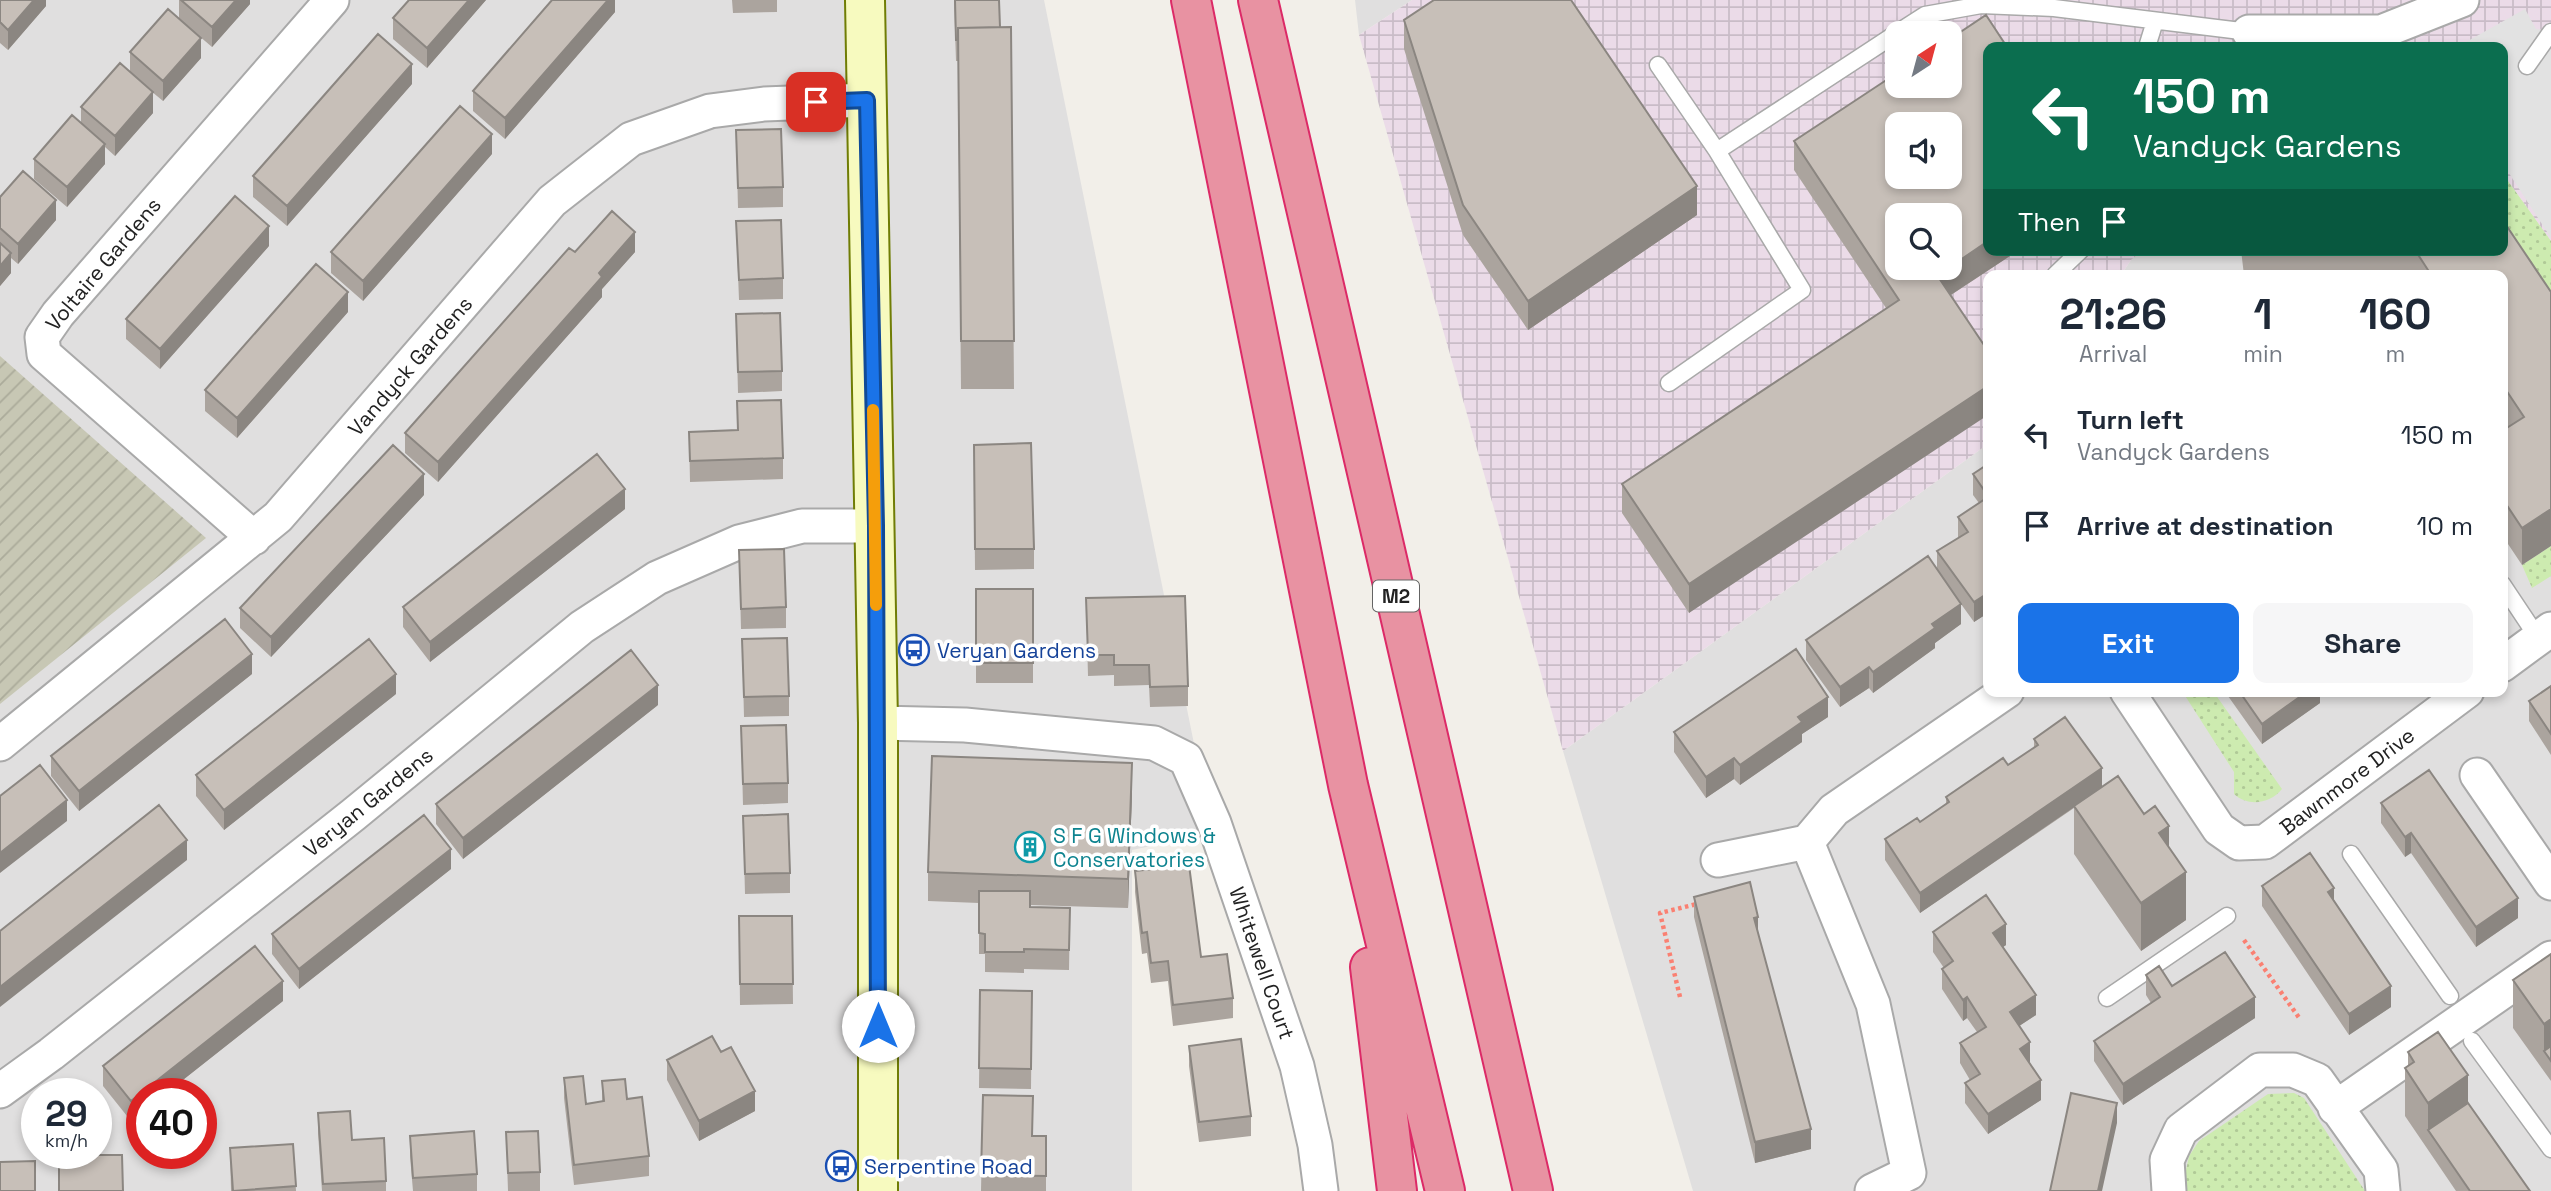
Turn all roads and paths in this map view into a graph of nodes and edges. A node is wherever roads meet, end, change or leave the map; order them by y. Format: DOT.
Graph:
graph roads {
  1 [pos="332,0"];
  2 [pos="866,0"];
  3 [pos="1191,0"];
  4 [pos="1258,0"];
  5 [pos="2462,0"];
  6 [pos="2054,4"];
  7 [pos="1916,21"];
  8 [pos="2155,21"];
  9 [pos="2249,32"];
  10 [pos="2551,32"];
  11 [pos="1885,41"];
  12 [pos="2149,42"];
  13 [pos="1658,65"];
  14 [pos="2527,66"];
  15 [pos="867,100"];
  16 [pos="1717,150"];
  17 [pos="2075,256"];
  18 [pos="2060,270"];
  19 [pos="1668,383"];
  20 [pos="876,526"];
  21 [pos="254,538"];
  22 [pos="2508,591"];
  23 [pos="2545,633"];
  24 [pos="2508,661"];
  25 [pos="1998,697"];
  26 [pos="2131,697"];
  27 [pos="2459,697"];
  28 [pos="878,723"];
  29 [pos="0,744"];
  30 [pos="2477,775"];
  31 [pos="1348,785"];
  32 [pos="1807,842"];
  33 [pos="2351,854"];
  34 [pos="1718,860"];
  35 [pos="2551,883"];
  36 [pos="1698,904"];
  37 [pos="2228,916"];
  38 [pos="2551,958"];
  39 [pos="2450,996"];
  40 [pos="1680,997"];
  41 [pos="2107,998"];
  42 [pos="2300,1019"];
  43 [pos="2472,1041"];
  44 [pos="0,1091"];
  45 [pos="2335,1108"];
  46 [pos="2551,1149"];
  47 [pos="1919,1182"];
  48 [pos="878,1191"];
  49 [pos="1321,1191"];
  50 [pos="1397,1191"];
  51 [pos="1445,1191"];
  52 [pos="1533,1191"];
  53 [pos="1872,1191"];
  54 [pos="2169,1191"];
  55 [pos="2383,1191"];
  1 -- 21 [label="street, Voltaire Gardens"];
  2 -- 15 [label="street"];
  3 -- 31 [label="highway"];
  4 -- 52 [label="highway, M2"];
  5 -- 9 [label="street"];
  6 -- 7 [label="lane"];
  6 -- 8 [label="lane"];
  8 -- 9 [label="lane"];
  8 -- 12 [label="lane"];
  10 -- 14 [label="lane"];
  11 -- 16 [label="lane"];
  13 -- 16 [label="lane"];
  15 -- 20 [label="street"];
  15 -- 21 [label="street, Vandyck Gardens"];
  16 -- 19 [label="lane"];
  17 -- 18 [label="lane"];
  20 -- 28 [label="street"];
  20 -- 44 [label="street, Veryan Gardens"];
  21 -- 29 [label="street, Vandyck Gardens"];
  22 -- 23 [label="lane"];
  23 -- 24 [label="street"];
  25 -- 32 [label="street"];
  26 -- 27 [label="street, Bawnmore Drive"];
  28 -- 48 [label="street"];
  28 -- 49 [label="street, Whitewell Court"];
  30 -- 35 [label="street"];
  31 -- 50 [label="highway"];
  31 -- 51 [label="highway"];
  32 -- 34 [label="street"];
  32 -- 47 [label="street"];
  33 -- 39 [label="lane"];
  36 -- 40 [label="path"];
  37 -- 41 [label="lane"];
  37 -- 42 [label="path"];
  38 -- 45 [label="street"];
  43 -- 46 [label="lane"];
  45 -- 54 [label="street"];
  45 -- 55 [label="street"];
  47 -- 53 [label="street"];
}
